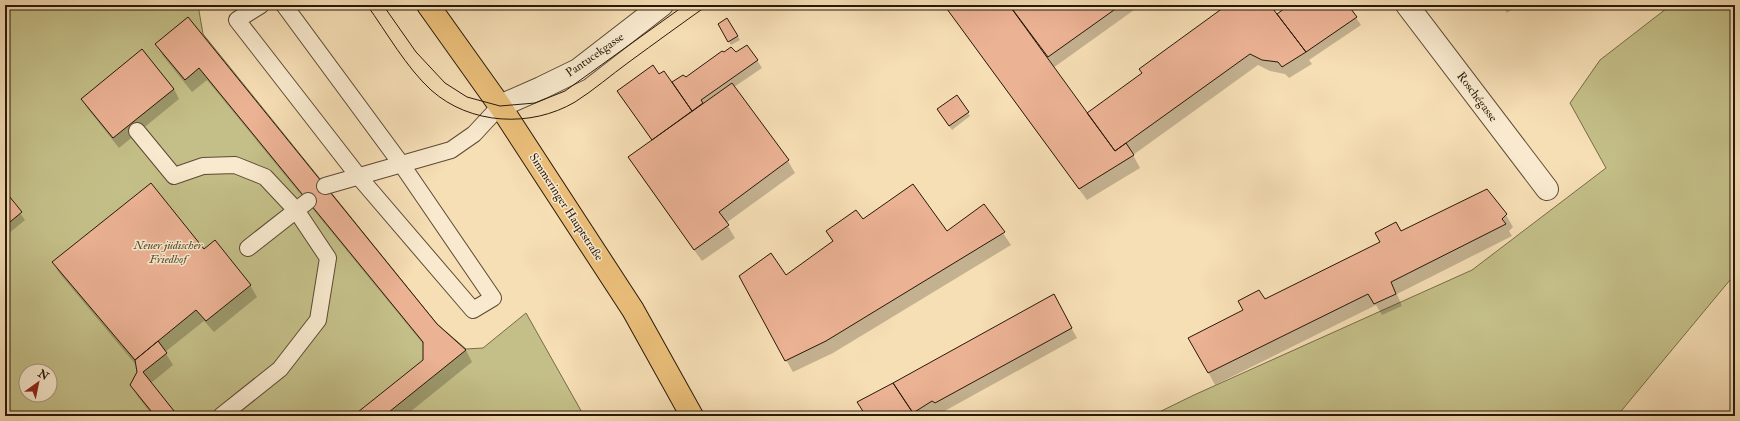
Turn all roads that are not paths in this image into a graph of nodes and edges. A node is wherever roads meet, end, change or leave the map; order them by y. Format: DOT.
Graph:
graph roads {
  1 [pos="262,5"];
  2 [pos="284,5"];
  3 [pos="428,5"];
  4 [pos="662,5"];
  5 [pos="1407,5"];
  6 [pos="500,106"];
  7 [pos="137,131"];
  8 [pos="402,165"];
  9 [pos="359,177"];
  10 [pos="325,186"];
  11 [pos="1547,189"];
  12 [pos="302,205"];
  13 [pos="248,248"];
  14 [pos="221,416"];
  15 [pos="692,416"];
  1 -- 9 [label="lane"];
  2 -- 8 [label="lane"];
  3 -- 6 [label="main road, Simmeringer Hauptstraße"];
  4 -- 6 [label="street, Pantucekgasse"];
  5 -- 11 [label="street, Roschégasse"];
  6 -- 8 [label="lane"];
  6 -- 15 [label="main road, Simmeringer Hauptstraße"];
  7 -- 12 [label="lane"];
  8 -- 9 [label="lane"];
  8 -- 9 [label="lane"];
  9 -- 10 [label="lane"];
  12 -- 13 [label="lane"];
  12 -- 14 [label="lane"];
}
